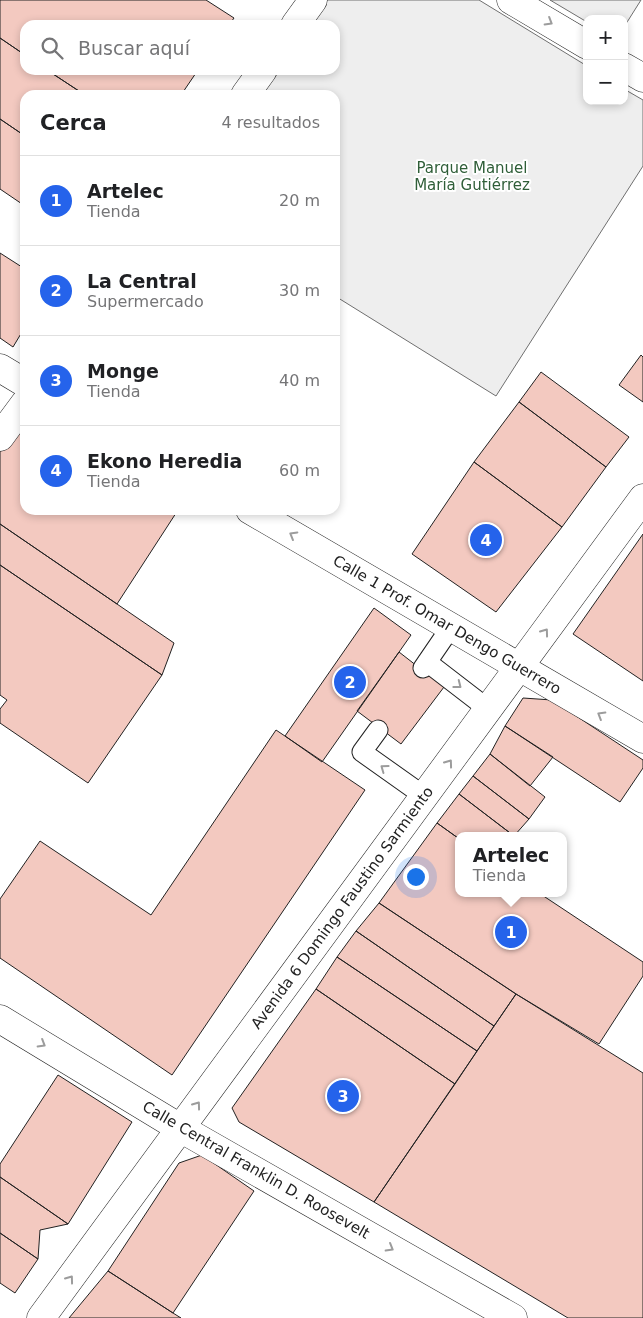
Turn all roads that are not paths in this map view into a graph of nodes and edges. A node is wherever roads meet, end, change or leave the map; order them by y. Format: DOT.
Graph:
graph roads {
  1 [pos="313,0"];
  2 [pos="511,0"];
  3 [pos="299,20"];
  4 [pos="583,42"];
  5 [pos="628,69"];
  6 [pos="260,75"];
  7 [pos="643,78"];
  8 [pos="249,90"];
  9 [pos="0,368"];
  10 [pos="20,380"];
  11 [pos="20,410"];
  12 [pos="0,437"];
  13 [pos="643,498"];
  14 [pos="259,515"];
  15 [pos="451,627"];
  16 [pos="519,666"];
  17 [pos="488,709"];
  18 [pos="378,730"];
  19 [pos="643,740"];
  20 [pos="424,796"];
  21 [pos="0,1019"];
  22 [pos="180,1128"];
  23 [pos="41,1318"];
  24 [pos="513,1318"];
  1 -- 3 [label="main road"];
  2 -- 4 [label="main road, one-way"];
  5 -- 7 [label="main road"];
  6 -- 8 [label="main road"];
  9 -- 10 [label="main road"];
  11 -- 12 [label="main road"];
  16 -- 13 [label="main road, Avenida 6 Domingo Faustino Sarmiento, one-way"];
  15 -- 14 [label="main road, Calle 1 Prof. Omar Dengo Guerrero, one-way"];
  15 -- 16 [label="main road, Calle 1 Prof. Omar Dengo Guerrero"];
  15 -- 17 [label="lane, one-way"];
  16 -- 17 [label="main road, Avenida 6 Domingo Faustino Sarmiento"];
  19 -- 16 [label="main road, Calle 1 Prof. Omar Dengo Guerrero, one-way"];
  20 -- 17 [label="main road, Avenida 6 Domingo Faustino Sarmiento, one-way"];
  20 -- 18 [label="lane, one-way"];
  22 -- 20 [label="main road, Avenida 6 Domingo Faustino Sarmiento, one-way"];
  21 -- 22 [label="main road, Calle Central Franklin D. Roosevelt, one-way"];
  23 -- 22 [label="main road, Avenida 6 Domingo Faustino Sarmiento, one-way"];
  22 -- 24 [label="main road, Calle Central Franklin D. Roosevelt, one-way"];
}
